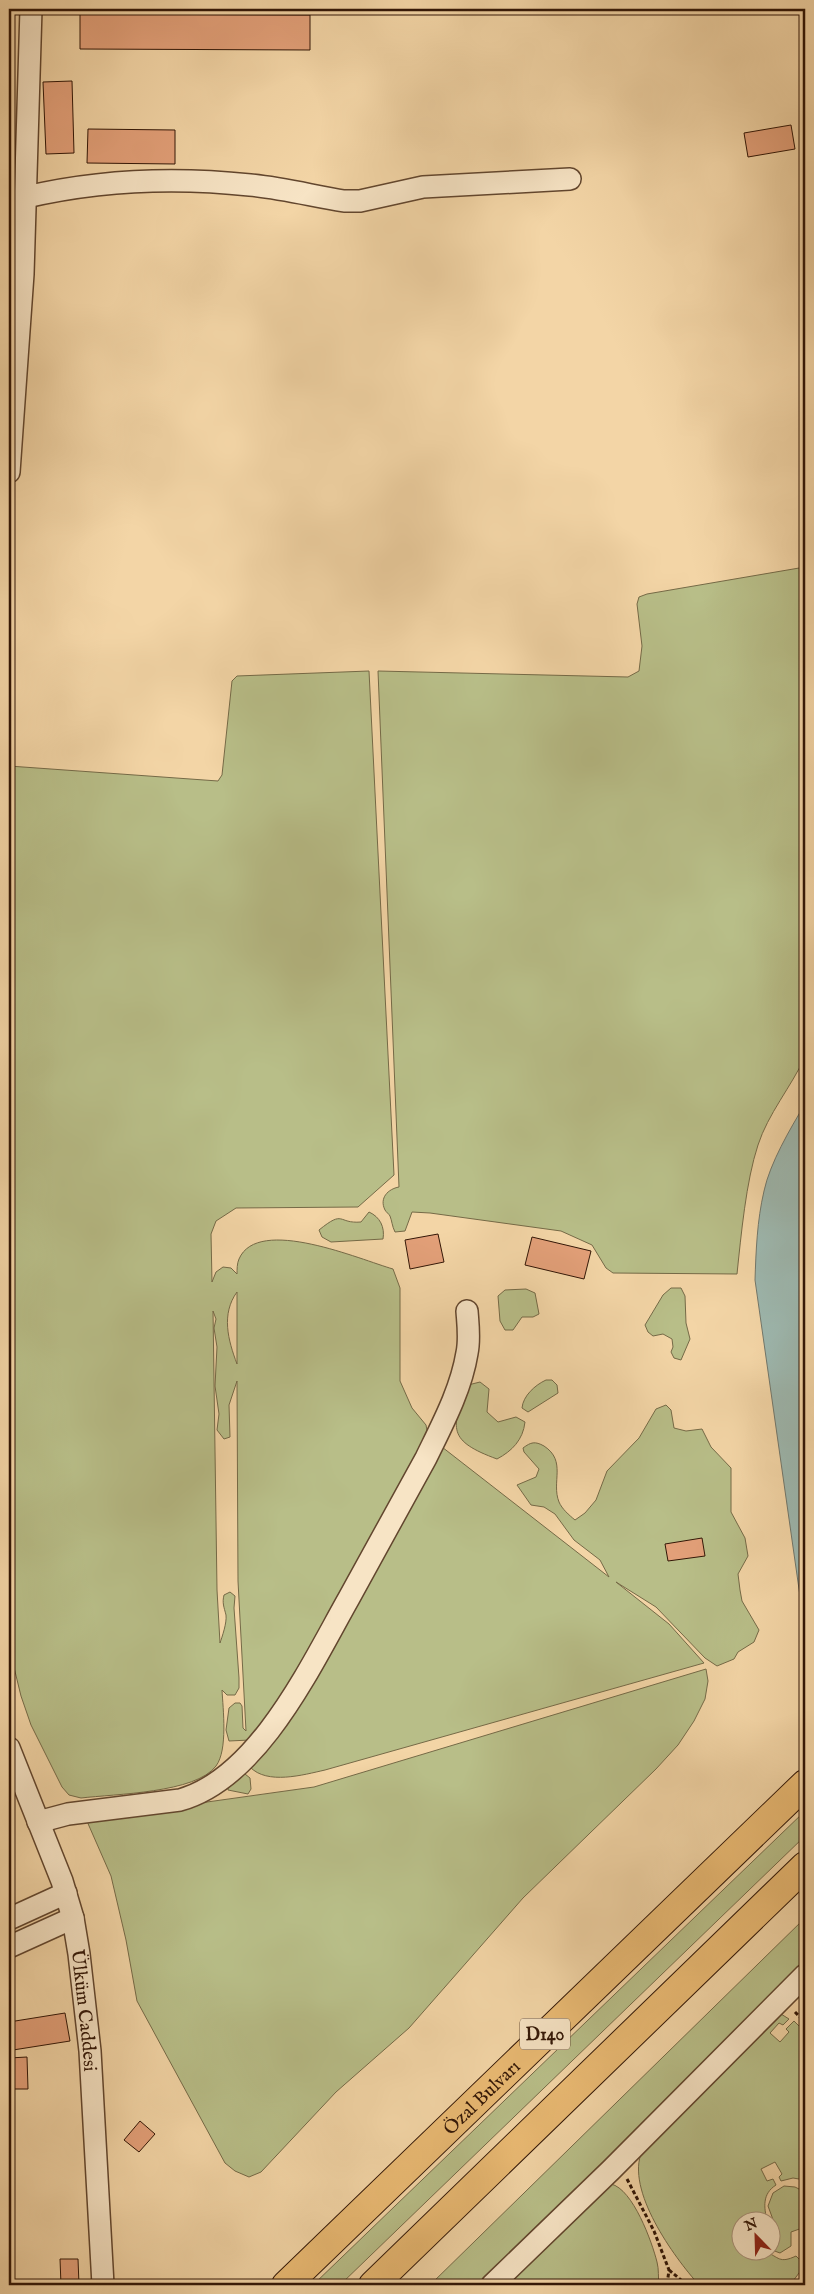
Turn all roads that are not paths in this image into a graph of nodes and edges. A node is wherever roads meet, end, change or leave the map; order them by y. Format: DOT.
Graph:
graph roads {
  1 [pos="31,9"];
  2 [pos="570,179"];
  3 [pos="26,197"];
  4 [pos="17,225"];
  5 [pos="9,472"];
  6 [pos="467,1311"];
  7 [pos="9,1748"];
  8 [pos="805,1784"];
  9 [pos="38,1822"];
  10 [pos="805,1866"];
  11 [pos="66,1893"];
  12 [pos="73,1918"];
  13 [pos="9,1919"];
  14 [pos="9,1947"];
  15 [pos="805,1975"];
  16 [pos="103,2285"];
  17 [pos="286,2285"];
  18 [pos="373,2285"];
  19 [pos="492,2285"];
  1 -- 3 [label="street"];
  2 -- 3 [label="street"];
  3 -- 4 [label="street"];
  4 -- 5 [label="street"];
  6 -- 9 [label="street"];
  7 -- 9 [label="street, Ülküm Caddesi"];
  8 -- 17 [label="highway, Özal Bulvarı / D140"];
  9 -- 11 [label="street, Ülküm Caddesi"];
  10 -- 18 [label="highway"];
  11 -- 12 [label="street, Ülküm Caddesi"];
  11 -- 13 [label="street"];
  12 -- 14 [label="street"];
  12 -- 16 [label="street, Ülküm Caddesi"];
  15 -- 19 [label="street"];
}
